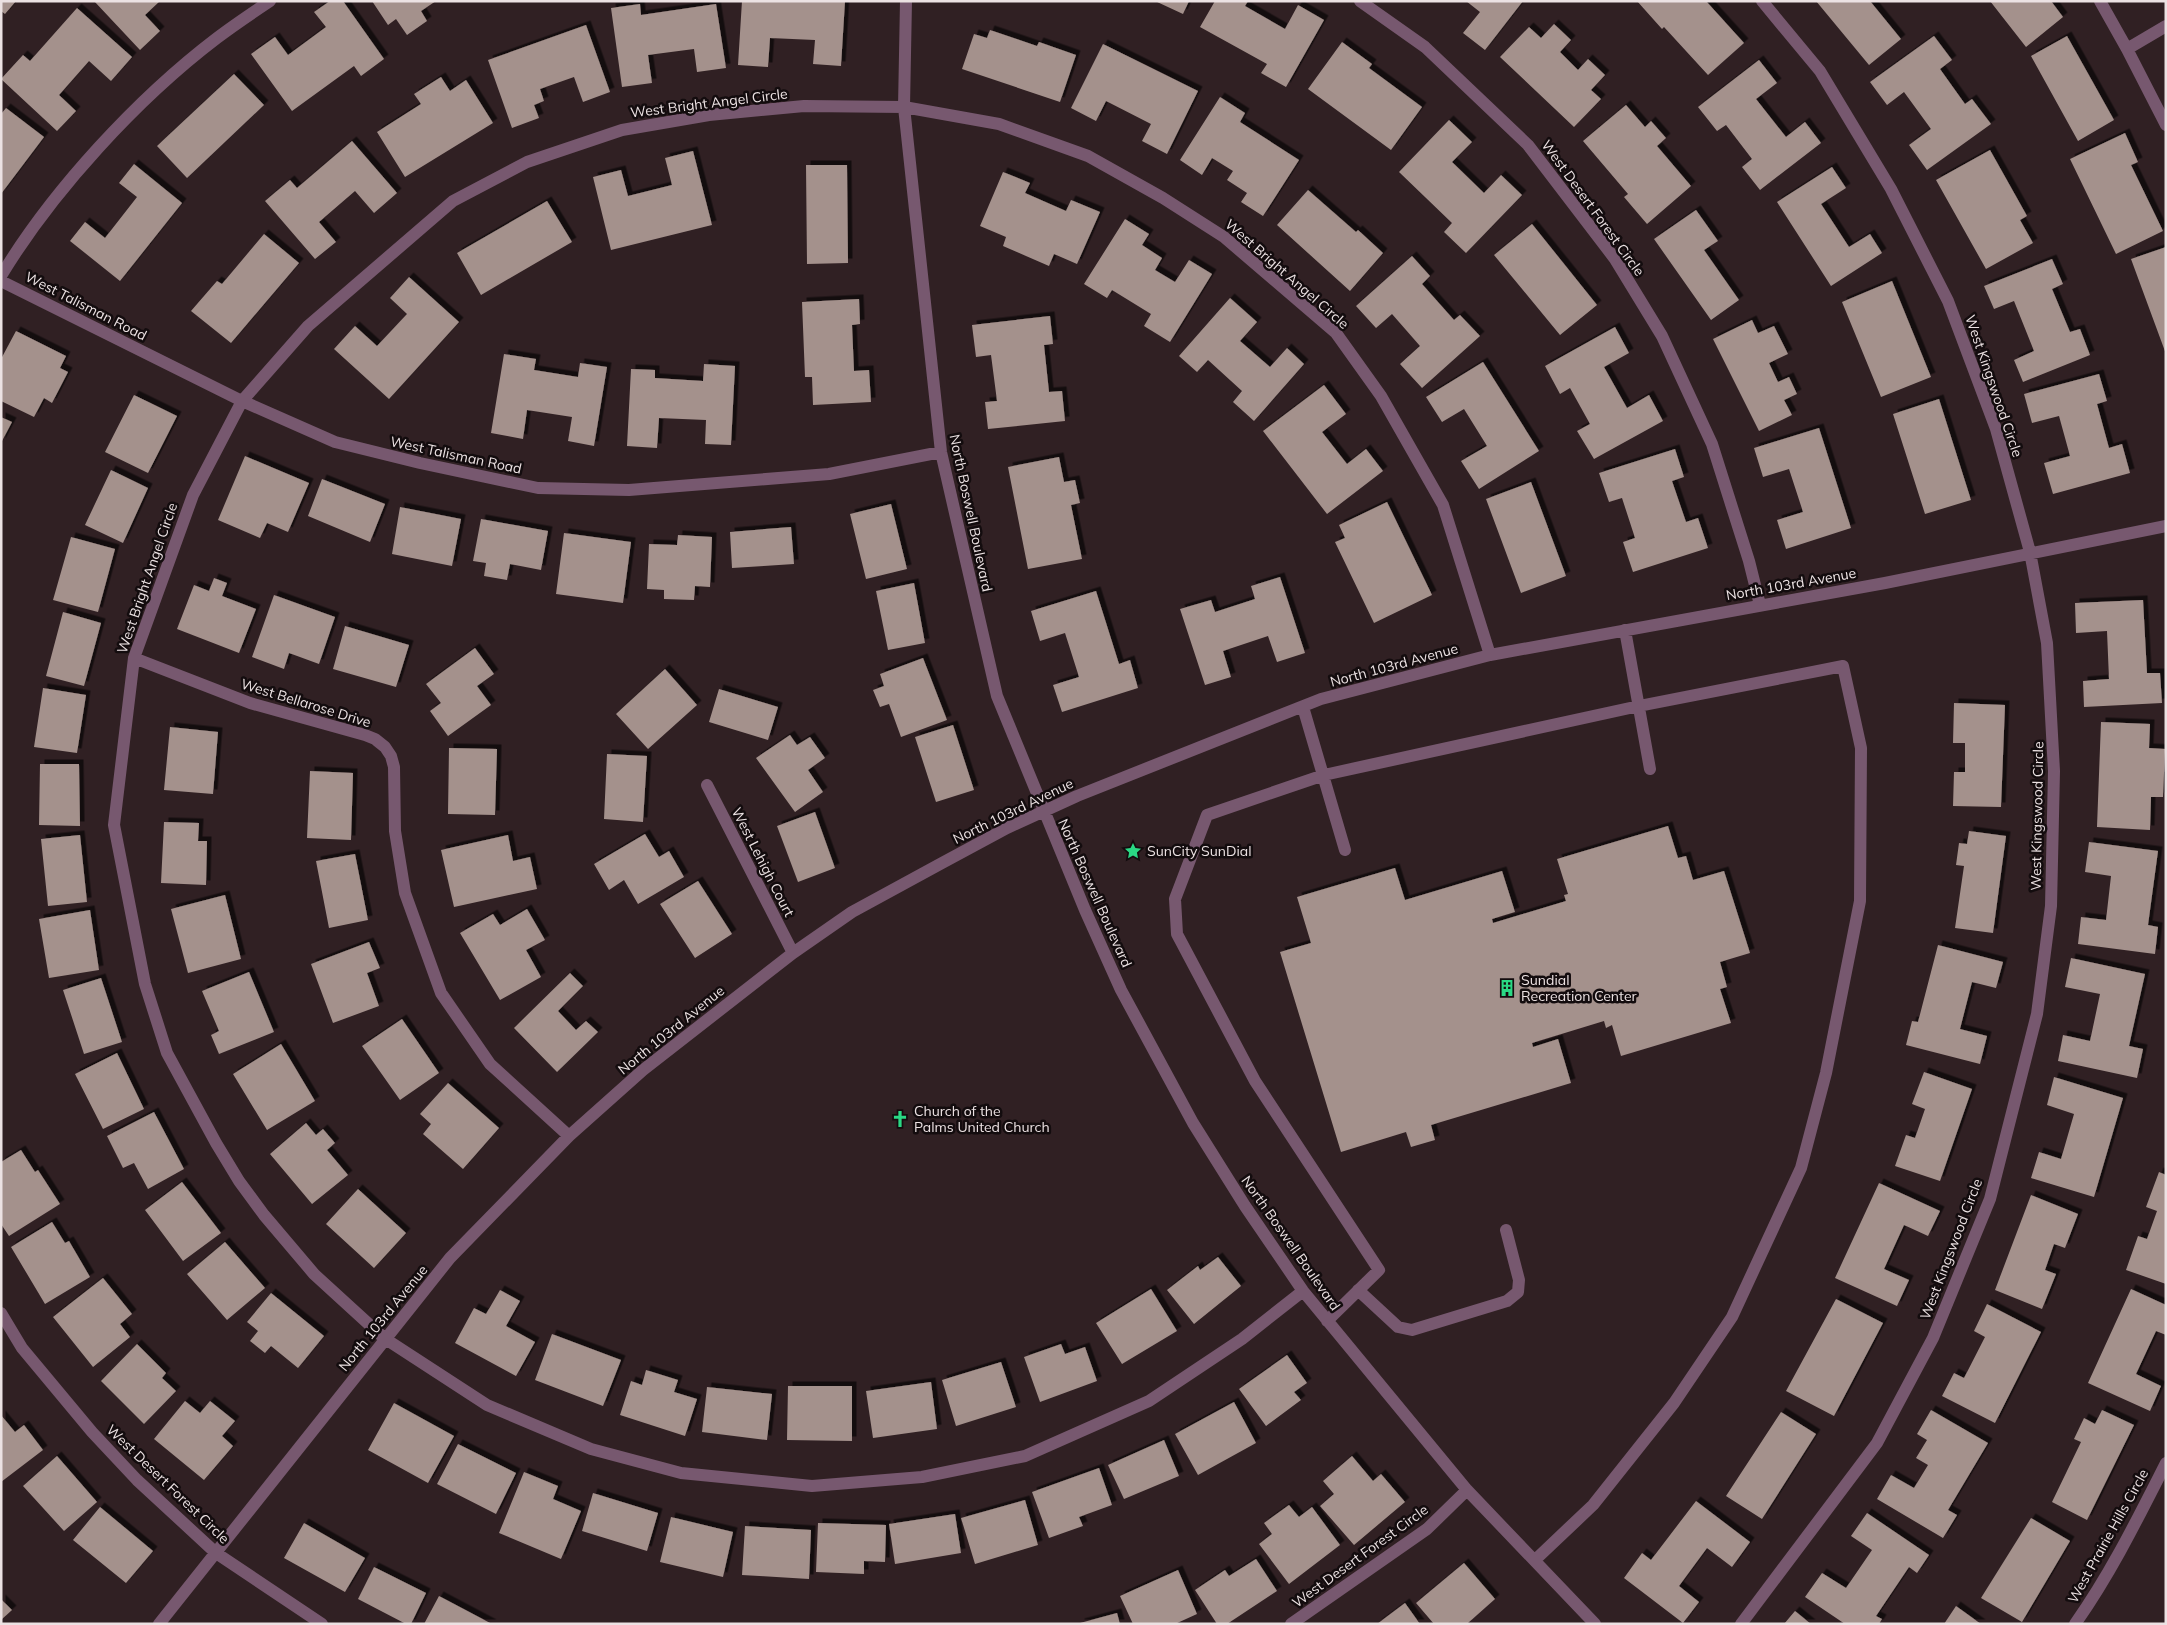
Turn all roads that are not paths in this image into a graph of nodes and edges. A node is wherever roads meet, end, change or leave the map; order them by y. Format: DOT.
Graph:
graph roads {
  1 [pos="270,1"];
  2 [pos="906,1"];
  3 [pos="1360,1"];
  4 [pos="1762,1"];
  5 [pos="2100,1"];
  6 [pos="2166,26"];
  7 [pos="2127,49"];
  8 [pos="904,107"];
  9 [pos="2166,125"];
  10 [pos="1,276"];
  11 [pos="1,281"];
  12 [pos="242,401"];
  13 [pos="941,452"];
  14 [pos="2166,526"];
  15 [pos="2030,552"];
  16 [pos="1760,605"];
  17 [pos="1625,630"];
  18 [pos="1490,655"];
  19 [pos="134,658"];
  20 [pos="1303,706"];
  21 [pos="1639,706"];
  22 [pos="1650,769"];
  23 [pos="1324,775"];
  24 [pos="707,785"];
  25 [pos="1043,811"];
  26 [pos="1345,850"];
  27 [pos="793,953"];
  28 [pos="569,1136"];
  29 [pos="1506,1230"];
  30 [pos="1358,1290"];
  31 [pos="1303,1291"];
  32 [pos="1,1313"];
  33 [pos="1327,1321"];
  34 [pos="384,1338"];
  35 [pos="2166,1463"];
  36 [pos="1467,1490"];
  37 [pos="216,1552"];
  38 [pos="1534,1560"];
  39 [pos="159,1624"];
  40 [pos="322,1624"];
  41 [pos="1291,1624"];
  42 [pos="1595,1624"];
  43 [pos="1741,1624"];
  44 [pos="2075,1624"];
  1 -- 10 [label="street"];
  2 -- 8 [label="street, North Boswell Boulevard"];
  3 -- 16 [label="street, West Desert Forest Circle"];
  4 -- 15 [label="street, West Kingswood Circle"];
  5 -- 7 [label="street"];
  6 -- 7 [label="street"];
  7 -- 9 [label="street"];
  8 -- 12 [label="street, West Bright Angel Circle"];
  8 -- 13 [label="street, North Boswell Boulevard"];
  8 -- 18 [label="street, West Bright Angel Circle"];
  11 -- 12 [label="street, West Talisman Road"];
  12 -- 13 [label="street, West Talisman Road"];
  12 -- 19 [label="street, West Bright Angel Circle"];
  13 -- 25 [label="street, North Boswell Boulevard"];
  14 -- 15 [label="street, North 103rd Avenue"];
  15 -- 16 [label="street, North 103rd Avenue"];
  15 -- 43 [label="street, West Kingswood Circle"];
  16 -- 17 [label="street, North 103rd Avenue"];
  17 -- 18 [label="street, North 103rd Avenue"];
  17 -- 21 [label="street"];
  18 -- 20 [label="street, North 103rd Avenue"];
  19 -- 28 [label="street, West Bellarose Drive"];
  19 -- 34 [label="street, West Bright Angel Circle"];
  20 -- 23 [label="street"];
  20 -- 25 [label="street, North 103rd Avenue"];
  21 -- 22 [label="street"];
  21 -- 23 [label="street"];
  21 -- 38 [label="street"];
  23 -- 26 [label="street"];
  23 -- 30 [label="street"];
  24 -- 27 [label="street, West Lehigh Court"];
  25 -- 27 [label="street, North 103rd Avenue"];
  25 -- 31 [label="street, North Boswell Boulevard"];
  27 -- 28 [label="street, North 103rd Avenue"];
  28 -- 34 [label="street, North 103rd Avenue"];
  29 -- 30 [label="street"];
  30 -- 33 [label="street"];
  31 -- 33 [label="street, North Boswell Boulevard"];
  31 -- 34 [label="street, West Bright Angel Circle"];
  32 -- 37 [label="street, West Desert Forest Circle"];
  33 -- 36 [label="street, North Boswell Boulevard"];
  34 -- 37 [label="street, North 103rd Avenue"];
  35 -- 44 [label="street, West Prairie Hills Circle"];
  36 -- 38 [label="street, North Boswell Boulevard"];
  36 -- 41 [label="street, West Desert Forest Circle"];
  37 -- 39 [label="street, North 103rd Avenue"];
  37 -- 40 [label="street, West Desert Forest Circle"];
  38 -- 42 [label="street, North Boswell Boulevard"];
}
